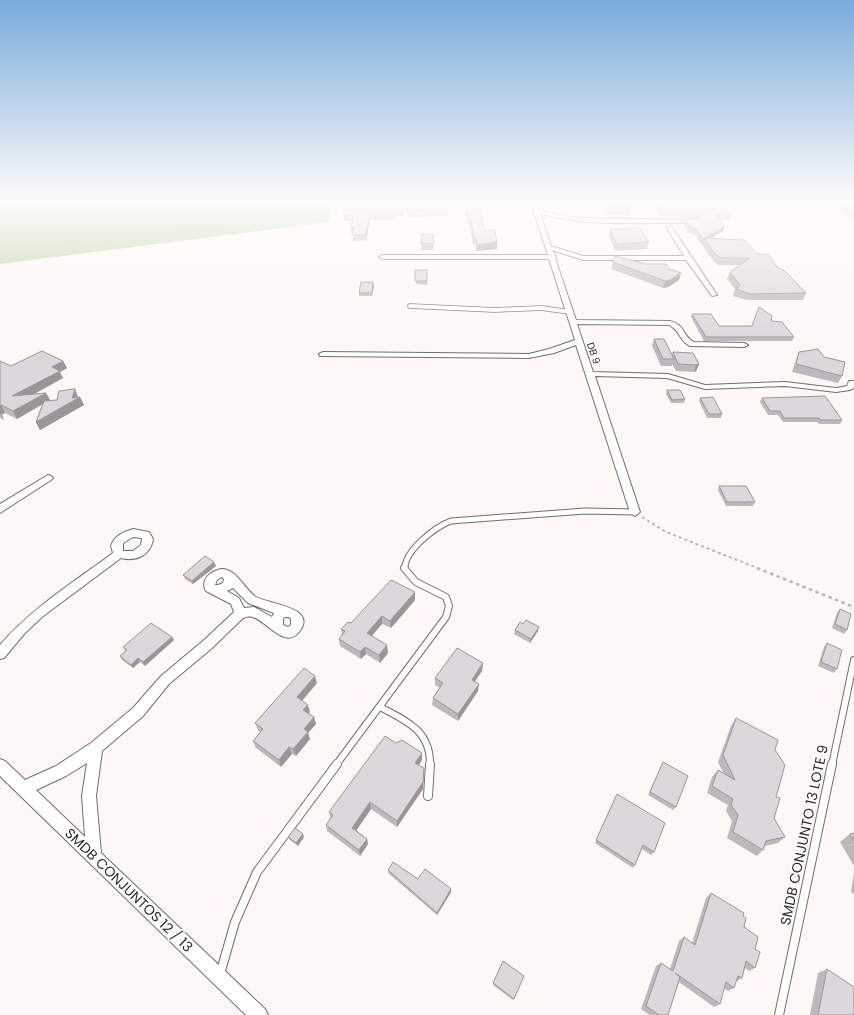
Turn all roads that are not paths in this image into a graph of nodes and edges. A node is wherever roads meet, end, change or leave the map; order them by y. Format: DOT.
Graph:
graph roads {
  1 [pos="550,248"];
  2 [pos="553,248"];
  3 [pos="682,248"];
  4 [pos="382,257"];
  5 [pos="553,257"];
  6 [pos="688,258"];
  7 [pos="714,295"];
  8 [pos="410,306"];
  9 [pos="570,312"];
  10 [pos="574,322"];
  11 [pos="580,341"];
  12 [pos="744,345"];
  13 [pos="323,354"];
  14 [pos="590,374"];
  15 [pos="852,383"];
  16 [pos="48,478"];
  17 [pos="0,509"];
  18 [pos="634,512"];
  19 [pos="119,554"];
  20 [pos="240,613"];
  21 [pos="287,613"];
  22 [pos="276,625"];
  23 [pos="0,654"];
  24 [pos="854,660"];
  25 [pos="380,707"];
  26 [pos="96,748"];
  27 [pos="0,766"];
  28 [pos="23,788"];
  29 [pos="428,796"];
  30 [pos="94,857"];
  31 [pos="219,977"];
  32 [pos="259,1015"];
  33 [pos="779,1015"];
  1 -- 5 [label="street, DB 9"];
  2 -- 6 [label="street"];
  3 -- 6 [label="street"];
  4 -- 5 [label="street"];
  5 -- 9 [label="street, DB 9"];
  6 -- 7 [label="street"];
  8 -- 9 [label="lane"];
  9 -- 10 [label="street, DB 9"];
  10 -- 11 [label="street, DB 9"];
  10 -- 12 [label="street"];
  11 -- 13 [label="street"];
  11 -- 14 [label="street, DB 9"];
  14 -- 15 [label="street"];
  14 -- 18 [label="street, DB 9"];
  16 -- 17 [label="street"];
  18 -- 25 [label="lane"];
  19 -- 23 [label="street"];
  20 -- 21 [label="street"];
  20 -- 22 [label="street"];
  20 -- 26 [label="street"];
  21 -- 22 [label="street"];
  21 -- 22 [label="street"];
  24 -- 33 [label="lane, SMDB CONJUNTO 13 LOTE 9"];
  25 -- 29 [label="lane"];
  25 -- 31 [label="lane"];
  26 -- 28 [label="street"];
  26 -- 30 [label="street"];
  27 -- 28 [label="street, SMDB CONJUNTOS 12 / 13"];
  28 -- 30 [label="street, SMDB CONJUNTOS 12 / 13"];
  30 -- 31 [label="street, SMDB CONJUNTOS 12 / 13"];
  31 -- 32 [label="street, SMDB CONJUNTOS 12 / 13"];
}
